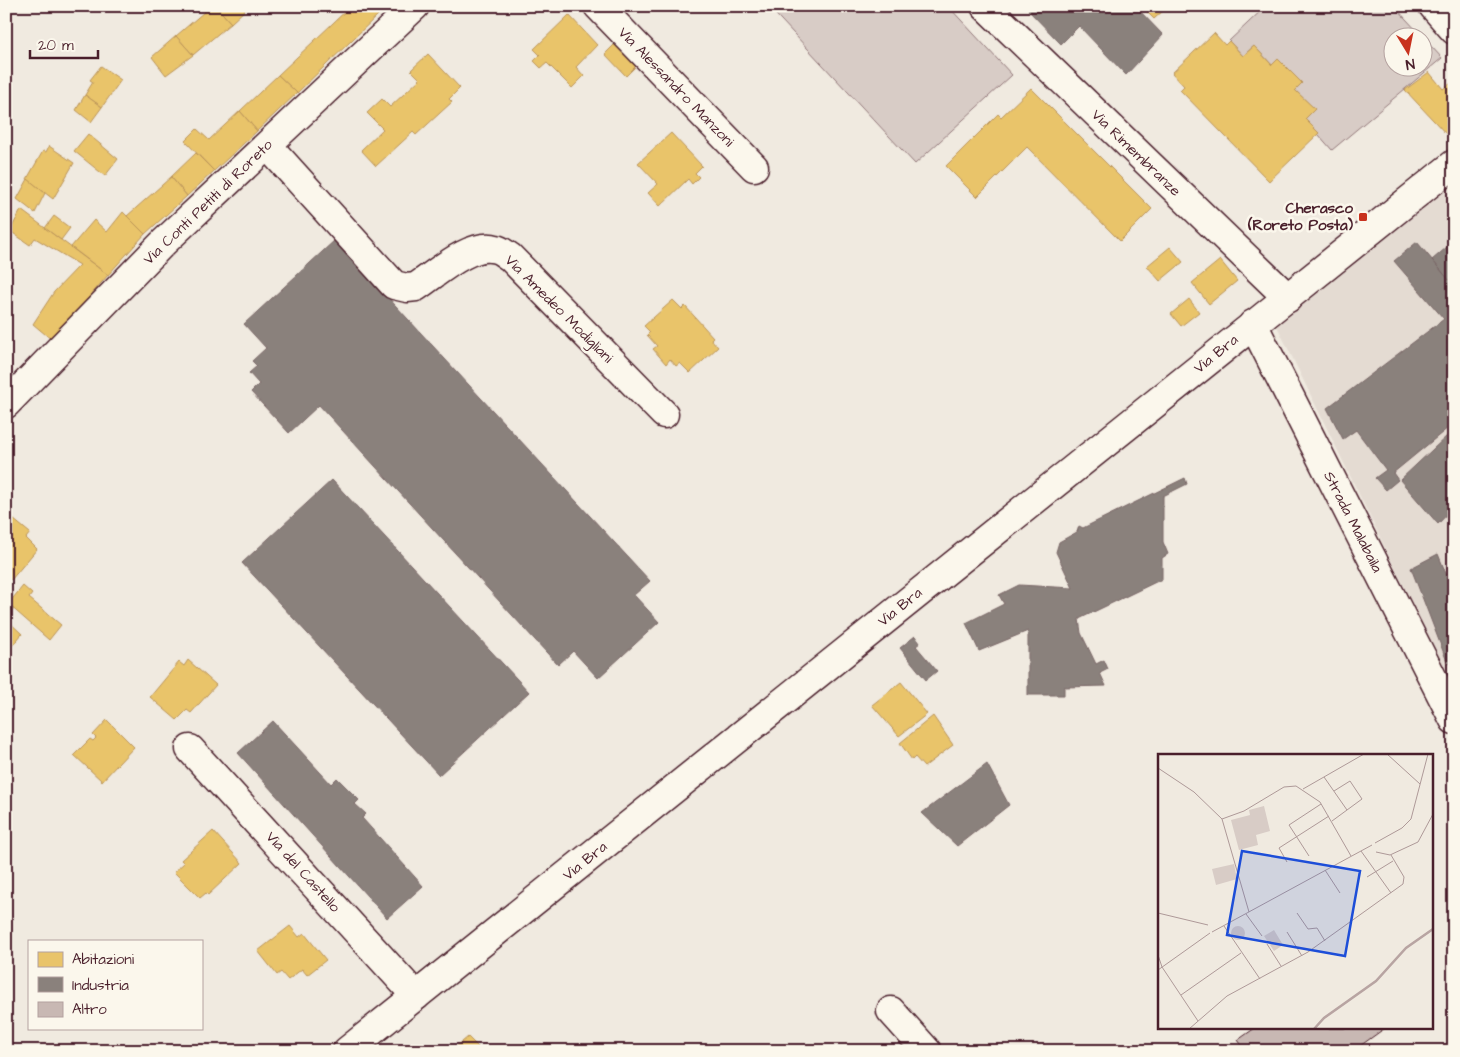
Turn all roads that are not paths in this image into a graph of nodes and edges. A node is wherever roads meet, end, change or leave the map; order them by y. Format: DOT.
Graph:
graph roads {
  1 [pos="415,6"];
  2 [pos="598,6"];
  3 [pos="985,6"];
  4 [pos="1433,6"];
  5 [pos="1454,30"];
  6 [pos="268,146"];
  7 [pos="1454,164"];
  8 [pos="754,167"];
  9 [pos="1288,298"];
  10 [pos="1253,324"];
  11 [pos="6,404"];
  12 [pos="664,414"];
  13 [pos="1454,720"];
  14 [pos="190,748"];
  15 [pos="416,996"];
  16 [pos="891,1012"];
  17 [pos="347,1051"];
  18 [pos="927,1051"];
  1 -- 6 [label="street, Via Conti Petiti di Roreto"];
  2 -- 8 [label="street, Via Alessandro Manzoni"];
  3 -- 9 [label="street, Via Rimembranze"];
  4 -- 5 [label="street"];
  6 -- 11 [label="street, Via Conti Petiti di Roreto"];
  6 -- 12 [label="street, Via Amedeo Modigliani"];
  7 -- 9 [label="street, Via Bra"];
  9 -- 10 [label="street, Via Bra"];
  10 -- 13 [label="street, Strada Malabaila"];
  10 -- 15 [label="street, Via Bra"];
  14 -- 15 [label="street, Via del Castello"];
  15 -- 17 [label="street, Via Bra"];
  16 -- 18 [label="street"];
}
